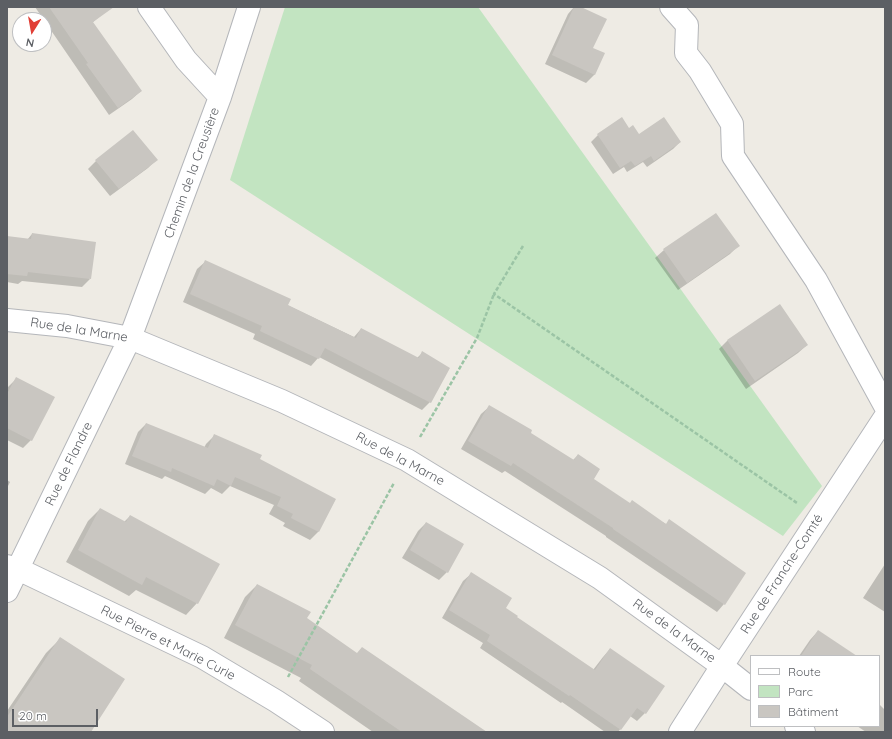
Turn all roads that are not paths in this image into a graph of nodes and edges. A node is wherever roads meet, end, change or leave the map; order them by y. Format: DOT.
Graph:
graph roads {
  1 [pos="149,7"];
  2 [pos="250,7"];
  3 [pos="671,7"];
  4 [pos="220,97"];
  5 [pos="7,320"];
  6 [pos="130,338"];
  7 [pos="885,406"];
  8 [pos="885,417"];
  9 [pos="12,568"];
  10 [pos="7,590"];
  11 [pos="722,666"];
  12 [pos="750,688"];
  13 [pos="323,732"];
  14 [pos="680,732"];
  1 -- 4 [label="street"];
  2 -- 4 [label="street, Chemin de la Creusière"];
  3 -- 7 [label="street"];
  4 -- 6 [label="street, Chemin de la Creusière"];
  5 -- 6 [label="street, Rue de la Marne"];
  6 -- 9 [label="street, Rue de Flandre"];
  6 -- 11 [label="street, Rue de la Marne"];
  8 -- 11 [label="street, Rue de Franche-Comté"];
  9 -- 10 [label="street, Rue de Flandre"];
  9 -- 13 [label="street, Rue Pierre et Marie Curie"];
  11 -- 12 [label="street, Rue de la Marne"];
  11 -- 14 [label="street, Rue de Franche-Comté"];
}
